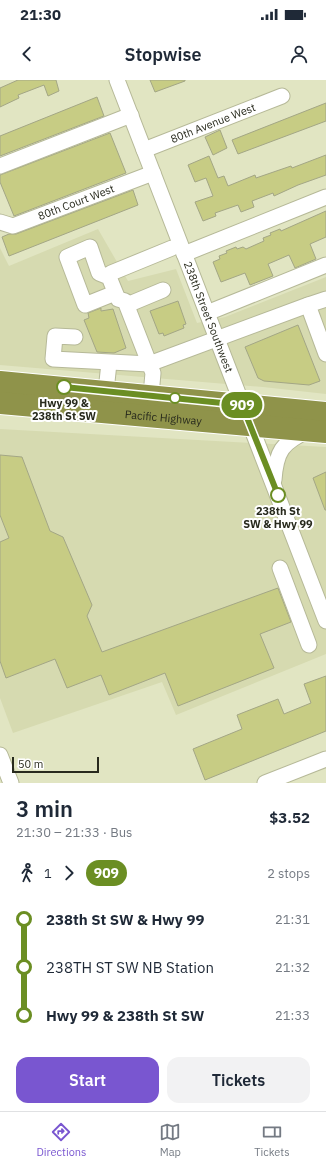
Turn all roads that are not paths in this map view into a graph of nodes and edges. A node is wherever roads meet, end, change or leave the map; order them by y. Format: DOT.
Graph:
graph roads {
  1 [pos="117,80"];
  2 [pos="282,96"];
  3 [pos="131,115"];
  4 [pos="144,150"];
  5 [pos="0,166"];
  6 [pos="153,173"];
  7 [pos="326,197"];
  8 [pos="0,222"];
  9 [pos="178,251"];
  10 [pos="326,265"];
  11 [pos="109,276"];
  12 [pos="163,290"];
  13 [pos="115,293"];
  14 [pos="326,299"];
  15 [pos="126,304"];
  16 [pos="308,305"];
  17 [pos="207,312"];
  18 [pos="75,337"];
  19 [pos="217,339"];
  20 [pos="326,354"];
  21 [pos="109,363"];
  22 [pos="150,364"];
  23 [pos="0,382"];
  24 [pos="106,391"];
  25 [pos="151,395"];
  26 [pos="0,403"];
  27 [pos="326,413"];
  28 [pos="246,415"];
  29 [pos="318,431"];
  30 [pos="273,483"];
  31 [pos="280,568"];
  32 [pos="320,588"];
  33 [pos="326,621"];
  34 [pos="309,645"];
  35 [pos="326,759"];
  36 [pos="1,761"];
  37 [pos="11,783"];
  38 [pos="265,783"];
  1 -- 3 [label="street, 238th Street Southwest"];
  2 -- 4 [label="street, 80th Avenue West"];
  3 -- 4 [label="street, 238th Street Southwest"];
  3 -- 5 [label="street"];
  4 -- 6 [label="street, 238th Street Southwest"];
  6 -- 8 [label="street, 80th Court West"];
  6 -- 9 [label="street, 238th Street Southwest"];
  7 -- 9 [label="street"];
  9 -- 11 [label="street"];
  9 -- 17 [label="street, 238th Street Southwest"];
  10 -- 17 [label="street"];
  11 -- 13 [label="street"];
  11 -- 13 [label="street"];
  12 -- 15 [label="street"];
  13 -- 15 [label="street"];
  14 -- 16 [label="street"];
  15 -- 22 [label="street"];
  16 -- 19 [label="street"];
  16 -- 20 [label="street"];
  17 -- 19 [label="street, 238th Street Southwest"];
  18 -- 21 [label="street"];
  19 -- 22 [label="street"];
  19 -- 28 [label="street, 238th Street Southwest"];
  21 -- 22 [label="street"];
  21 -- 24 [label="street"];
  22 -- 25 [label="street"];
  23 -- 24 [label="highway, Pacific Highway"];
  24 -- 25 [label="highway, Pacific Highway"];
  25 -- 28 [label="highway, Pacific Highway"];
  26 -- 28 [label="highway, Pacific Highway"];
  27 -- 28 [label="highway, Pacific Highway"];
  28 -- 29 [label="highway, Pacific Highway"];
  28 -- 30 [label="street, 238th Street Southwest"];
  29 -- 30 [label="street"];
  30 -- 32 [label="street, 238th Street Southwest"];
  31 -- 34 [label="street"];
  32 -- 33 [label="street, 238th Street Southwest"];
  35 -- 38 [label="street"];
  36 -- 37 [label="street"];
}
